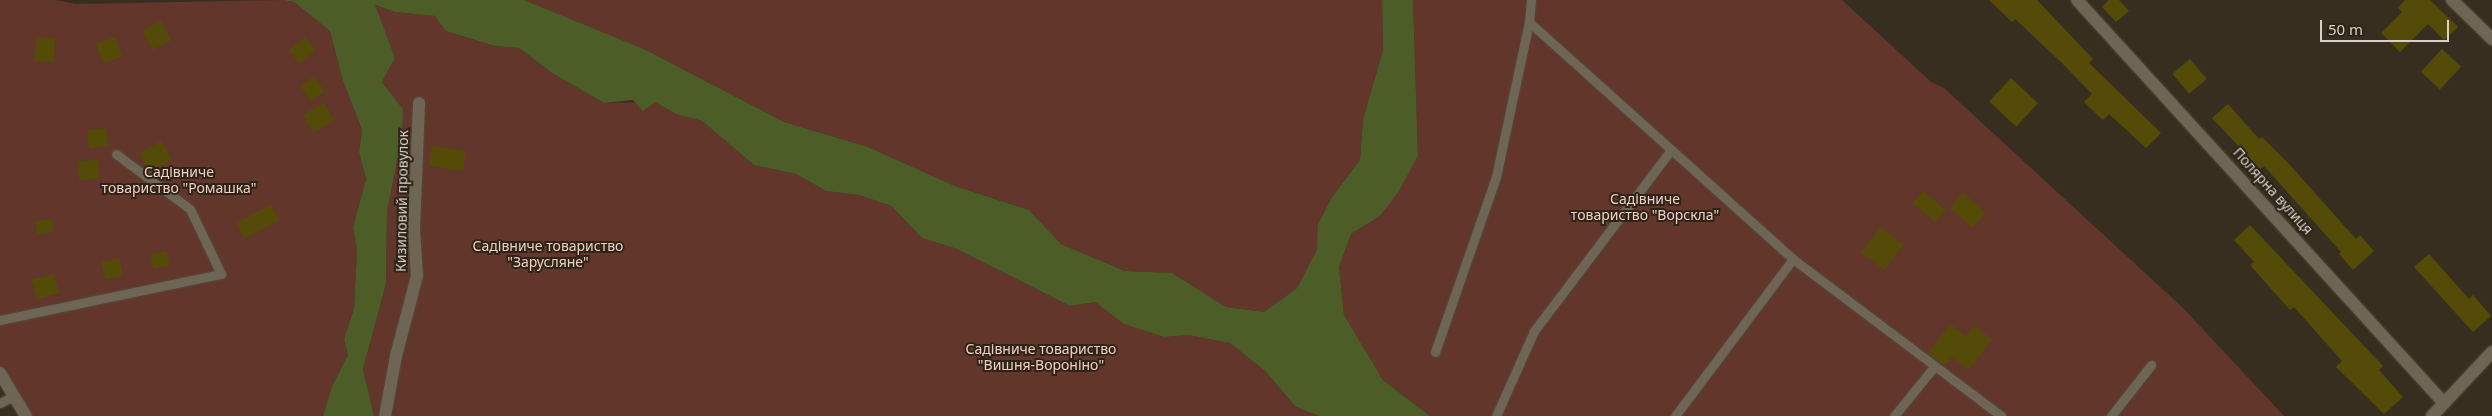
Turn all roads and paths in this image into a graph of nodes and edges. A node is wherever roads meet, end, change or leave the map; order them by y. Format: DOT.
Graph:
graph roads {
  1 [pos="1531,0"];
  2 [pos="2078,0"];
  3 [pos="2452,0"];
  4 [pos="1528,22"];
  5 [pos="2492,39"];
  6 [pos="419,103"];
  7 [pos="1671,150"];
  8 [pos="116,154"];
  9 [pos="1793,259"];
  10 [pos="0,320"];
  11 [pos="1435,352"];
  12 [pos="2492,352"];
  13 [pos="2151,365"];
  14 [pos="1934,366"];
  15 [pos="0,372"];
  16 [pos="14,396"];
  17 [pos="0,403"];
  18 [pos="2444,403"];
  19 [pos="26,416"];
  20 [pos="385,416"];
  21 [pos="1496,416"];
  22 [pos="1675,416"];
  23 [pos="1894,416"];
  24 [pos="2001,416"];
  25 [pos="2111,416"];
  26 [pos="2432,416"];
  1 -- 4 [label="lane"];
  2 -- 18 [label="street, Полярна вулиця"];
  3 -- 5 [label="street"];
  4 -- 7 [label="lane"];
  4 -- 11 [label="lane"];
  6 -- 20 [label="street, Кизиловий провулок"];
  7 -- 9 [label="lane"];
  7 -- 21 [label="lane"];
  8 -- 10 [label="lane"];
  9 -- 14 [label="lane"];
  9 -- 22 [label="lane"];
  12 -- 18 [label="street"];
  13 -- 25 [label="lane"];
  14 -- 23 [label="lane"];
  14 -- 24 [label="lane"];
  15 -- 16 [label="street"];
  16 -- 17 [label="lane"];
  16 -- 19 [label="street"];
  18 -- 26 [label="street"];
}
